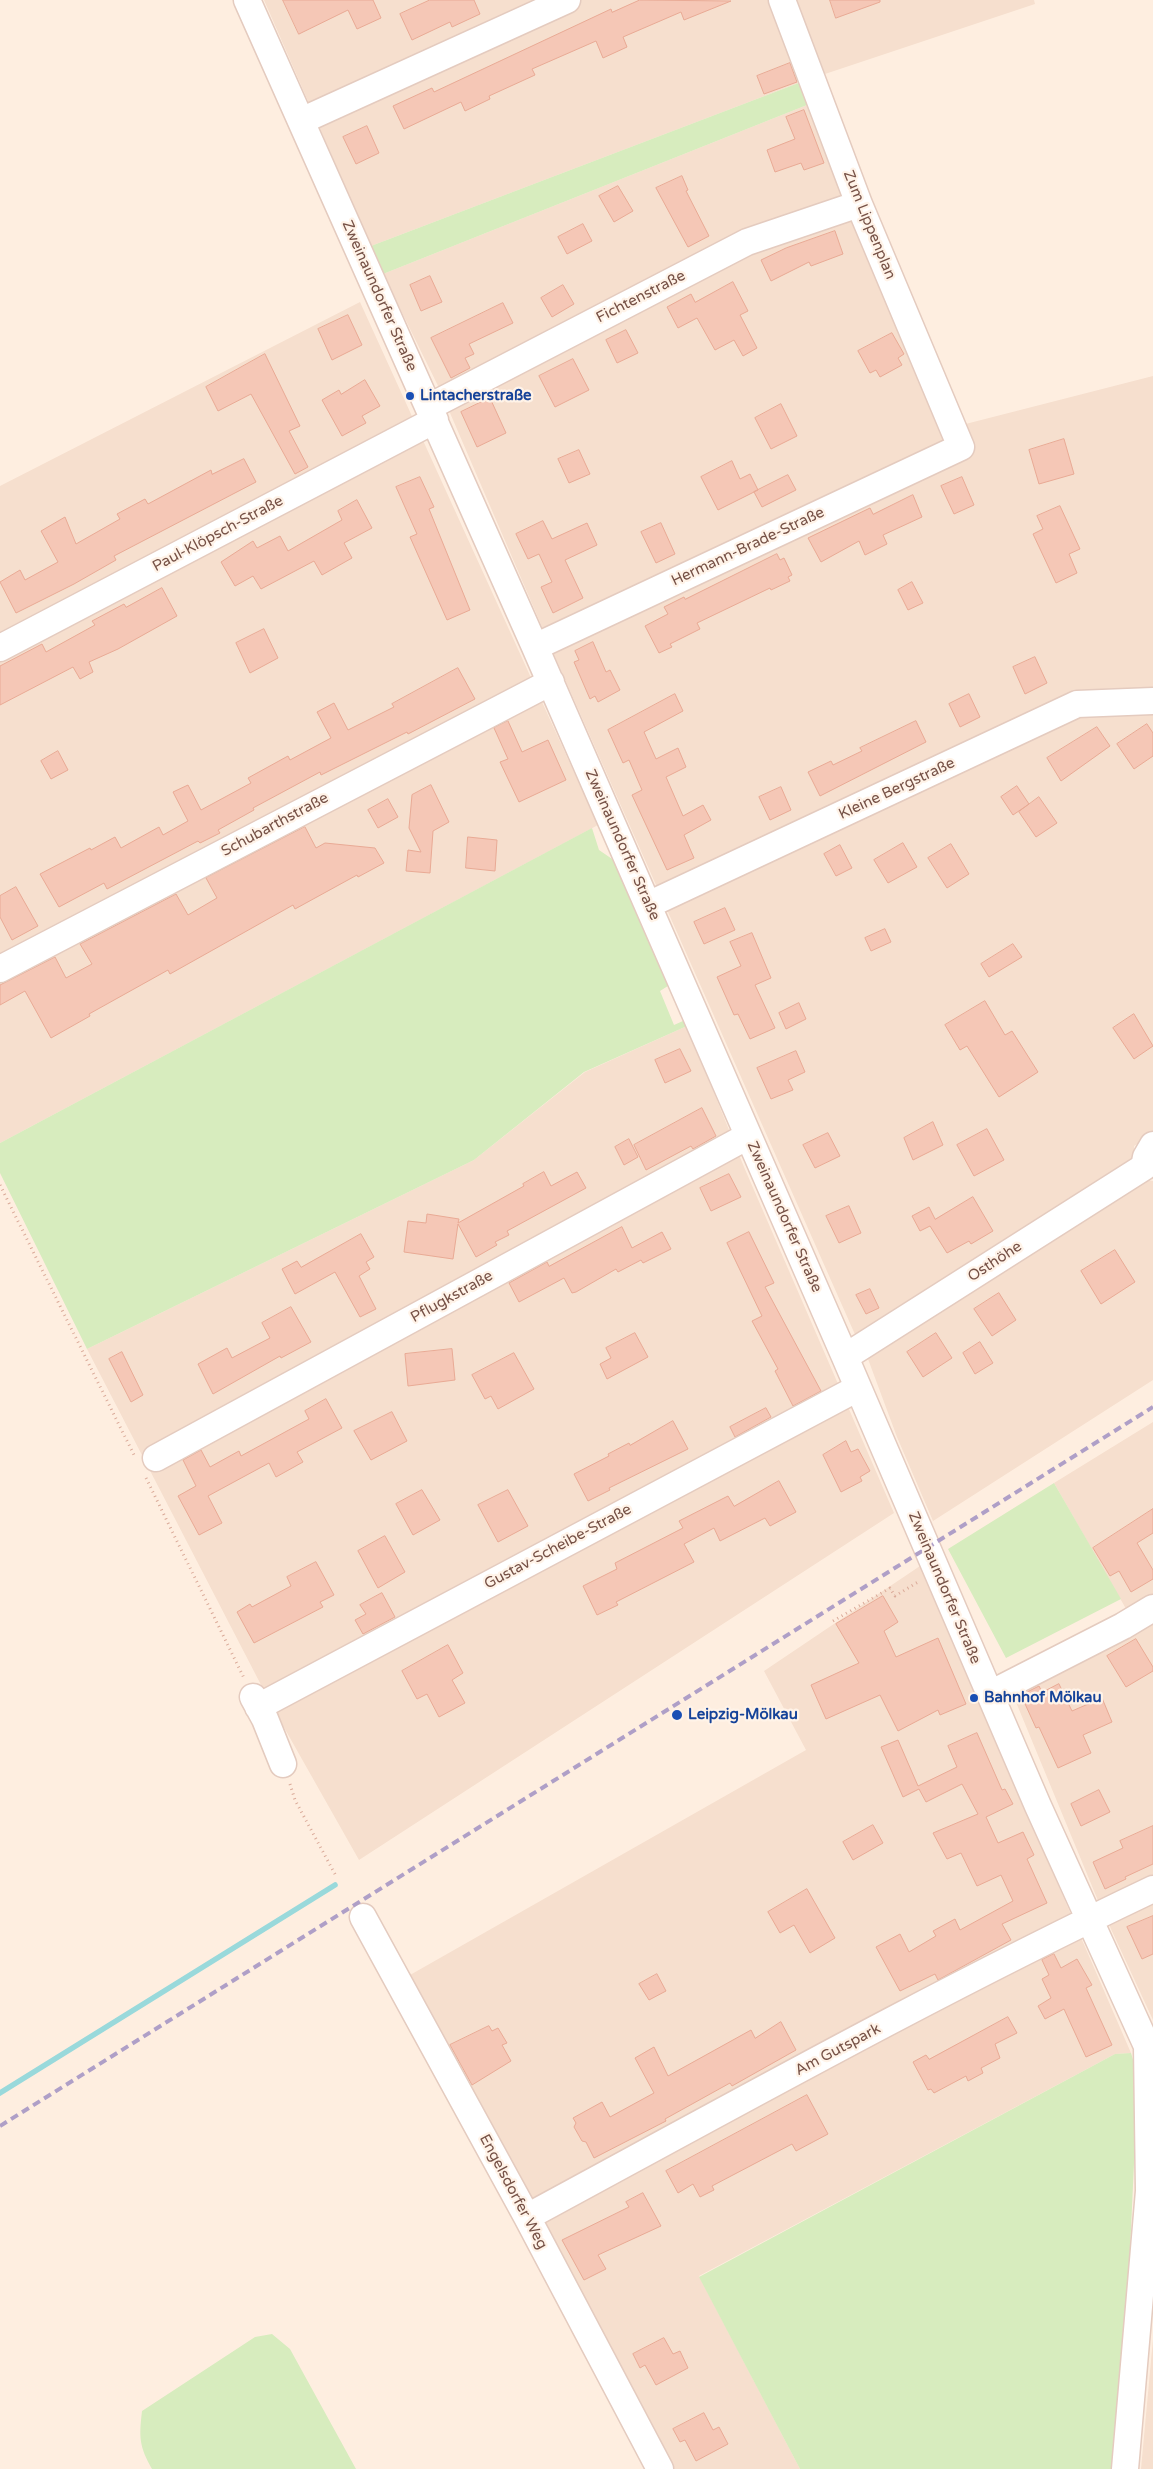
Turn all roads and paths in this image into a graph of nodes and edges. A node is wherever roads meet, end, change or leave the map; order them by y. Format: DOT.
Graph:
graph roads {
  1 [pos="247,0"];
  2 [pos="567,0"];
  3 [pos="782,0"];
  4 [pos="301,120"];
  5 [pos="859,204"];
  6 [pos="432,413"];
  7 [pos="961,447"];
  8 [pos="535,647"];
  9 [pos="0,648"];
  10 [pos="551,682"];
  11 [pos="1153,701"];
  12 [pos="648,905"];
  13 [pos="0,968"];
  14 [pos="748,1136"];
  15 [pos="1150,1161"];
  16 [pos="0,1184"];
  17 [pos="846,1357"];
  18 [pos="858,1388"];
  19 [pos="148,1463"];
  20 [pos="937,1573"];
  21 [pos="1153,1608"];
  22 [pos="834,1621"];
  23 [pos="990,1694"];
  24 [pos="256,1702"];
  25 [pos="284,1764"];
  26 [pos="336,1876"];
  27 [pos="1153,1889"];
  28 [pos="363,1917"];
  29 [pos="1090,1919"];
  30 [pos="1150,2052"];
  31 [pos="527,2217"];
  32 [pos="1148,2276"];
  33 [pos="660,2469"];
  34 [pos="1125,2469"];
  1 -- 4 [label="street, Zweinaundorfer Straße"];
  2 -- 4 [label="street"];
  3 -- 5 [label="street, Zum Lippenplan"];
  4 -- 6 [label="street, Zweinaundorfer Straße"];
  5 -- 6 [label="street, Fichtenstraße"];
  5 -- 7 [label="street, Zum Lippenplan"];
  6 -- 8 [label="street, Zweinaundorfer Straße"];
  6 -- 9 [label="street, Paul-Klöpsch-Straße"];
  7 -- 8 [label="street, Hermann-Brade-Straße"];
  8 -- 10 [label="street, Zweinaundorfer Straße"];
  10 -- 12 [label="street, Zweinaundorfer Straße"];
  10 -- 13 [label="street, Schubarthstraße"];
  11 -- 12 [label="street, Kleine Bergstraße"];
  12 -- 14 [label="street, Zweinaundorfer Straße"];
  14 -- 17 [label="street, Zweinaundorfer Straße"];
  14 -- 19 [label="street, Pflugkstraße"];
  15 -- 17 [label="street, Osthöhe"];
  16 -- 19 [label="path"];
  17 -- 18 [label="street, Zweinaundorfer Straße"];
  18 -- 20 [label="street, Zweinaundorfer Straße"];
  18 -- 24 [label="street, Gustav-Scheibe-Straße"];
  19 -- 24 [label="path"];
  20 -- 22 [label="path"];
  20 -- 23 [label="street, Zweinaundorfer Straße"];
  21 -- 23 [label="street"];
  23 -- 29 [label="street, Zweinaundorfer Straße"];
  24 -- 25 [label="street"];
  25 -- 26 [label="path"];
  27 -- 29 [label="street, Am Gutspark"];
  28 -- 31 [label="street, Engelsdorfer Weg"];
  29 -- 30 [label="street, Zweinaundorfer Straße"];
  29 -- 31 [label="street, Am Gutspark"];
  30 -- 32 [label="street, Zweinaundorfer Straße"];
  31 -- 33 [label="street, Engelsdorfer Weg"];
  32 -- 34 [label="street, Zweinaundorfer Straße"];
}
